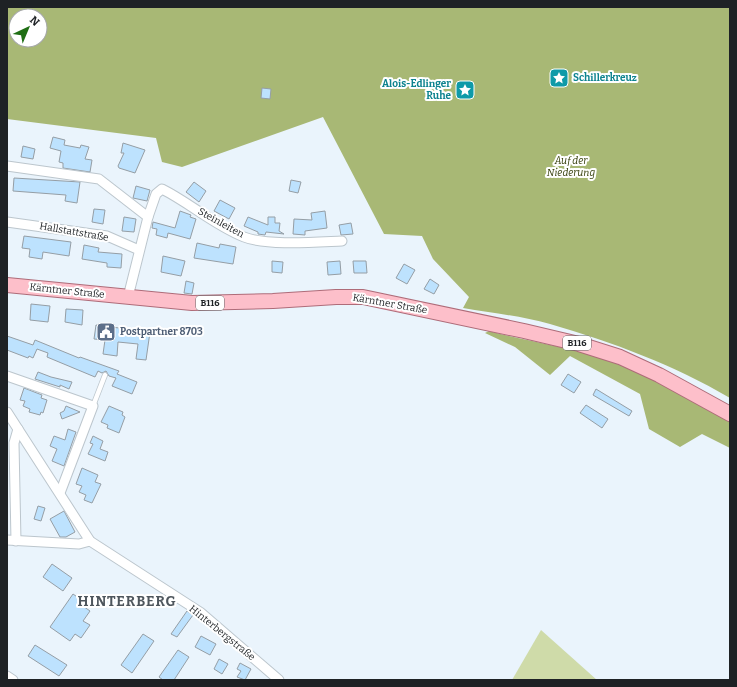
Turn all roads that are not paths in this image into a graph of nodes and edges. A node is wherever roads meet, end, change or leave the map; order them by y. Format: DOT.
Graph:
graph roads {
  1 [pos="7,166"];
  2 [pos="148,217"];
  3 [pos="7,222"];
  4 [pos="342,241"];
  5 [pos="139,250"];
  6 [pos="7,285"];
  7 [pos="128,297"];
  8 [pos="105,375"];
  9 [pos="7,376"];
  10 [pos="93,406"];
  11 [pos="7,412"];
  12 [pos="730,414"];
  13 [pos="18,429"];
  14 [pos="60,493"];
  15 [pos="11,541"];
  16 [pos="90,541"];
  17 [pos="7,676"];
  18 [pos="13,680"];
  19 [pos="279,680"];
  1 -- 2 [label="street"];
  2 -- 4 [label="street, Steinleiten"];
  2 -- 5 [label="street, Steinleiten"];
  3 -- 5 [label="street, Hallstattstraße"];
  5 -- 7 [label="street, Steinleiten"];
  6 -- 7 [label="main road, Kärntner Straße / B116"];
  7 -- 12 [label="main road, Kärntner Straße / B116"];
  8 -- 10 [label="lane"];
  9 -- 10 [label="street"];
  10 -- 14 [label="street"];
  11 -- 13 [label="street, Hinterbergstraße"];
  13 -- 14 [label="street, Hinterbergstraße"];
  13 -- 15 [label="street"];
  14 -- 16 [label="street, Hinterbergstraße"];
  15 -- 16 [label="street"];
  16 -- 19 [label="street, Hinterbergstraße"];
  17 -- 18 [label="street"];
}
